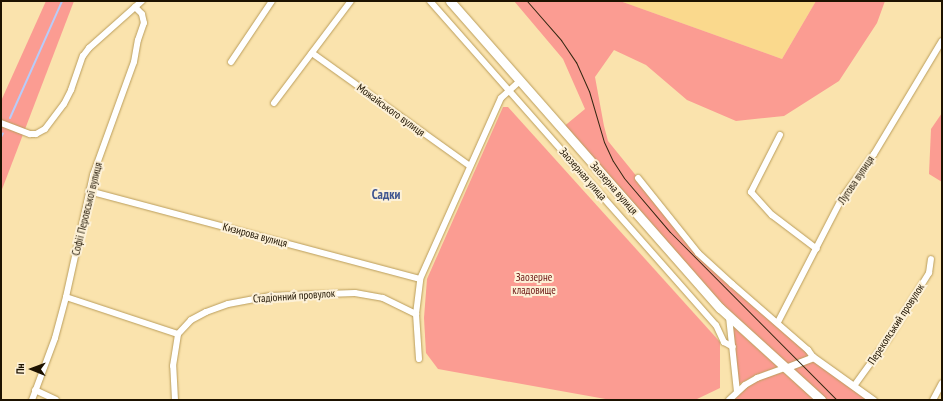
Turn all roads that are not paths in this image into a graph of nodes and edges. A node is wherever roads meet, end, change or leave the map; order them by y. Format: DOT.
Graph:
graph roads {
  1 [pos="142,1"];
  2 [pos="272,1"];
  3 [pos="351,1"];
  4 [pos="430,1"];
  5 [pos="450,1"];
  6 [pos="135,7"];
  7 [pos="942,41"];
  8 [pos="312,53"];
  9 [pos="231,62"];
  10 [pos="520,80"];
  11 [pos="508,90"];
  12 [pos="274,103"];
  13 [pos="1,123"];
  14 [pos="780,135"];
  15 [pos="470,166"];
  16 [pos="638,178"];
  17 [pos="89,191"];
  18 [pos="817,249"];
  19 [pos="931,259"];
  20 [pos="420,279"];
  21 [pos="66,296"];
  22 [pos="416,314"];
  23 [pos="729,317"];
  24 [pos="778,322"];
  25 [pos="178,334"];
  26 [pos="733,347"];
  27 [pos="813,357"];
  28 [pos="418,359"];
  29 [pos="785,368"];
  30 [pos="942,383"];
  31 [pos="854,386"];
  32 [pos="34,390"];
  33 [pos="737,392"];
  34 [pos="32,400"];
  35 [pos="56,400"];
  36 [pos="175,400"];
  37 [pos="729,400"];
  38 [pos="821,400"];
  39 [pos="873,400"];
  40 [pos="933,400"];
  1 -- 6 [label="street"];
  2 -- 9 [label="street"];
  3 -- 8 [label="street"];
  4 -- 11 [label="street, Заозерная улица"];
  5 -- 10 [label="main road, Заозерна вулиця"];
  6 -- 13 [label="street"];
  6 -- 17 [label="street, Софіі Перовської вулиця"];
  7 -- 18 [label="street, Лугова вулиця"];
  8 -- 12 [label="street"];
  8 -- 15 [label="street, Можайського вулиця"];
  10 -- 11 [label="street"];
  10 -- 23 [label="main road, Заозерна вулиця"];
  11 -- 15 [label="street"];
  11 -- 26 [label="street, Заозерная улица"];
  14 -- 18 [label="street"];
  15 -- 20 [label="street"];
  16 -- 24 [label="street"];
  17 -- 20 [label="street, Кизирова вулиця"];
  17 -- 21 [label="street, Софіі Перовської вулиця"];
  18 -- 24 [label="street, Лугова вулиця"];
  19 -- 31 [label="street, Перекопський провулок"];
  20 -- 22 [label="street"];
  21 -- 25 [label="street"];
  21 -- 32 [label="street, Софіі Перовської вулиця"];
  22 -- 25 [label="street, Стадіонний провулок"];
  22 -- 28 [label="street"];
  23 -- 26 [label="street"];
  23 -- 29 [label="main road, Заозерна вулиця"];
  24 -- 27 [label="street"];
  25 -- 36 [label="street"];
  26 -- 33 [label="street"];
  27 -- 29 [label="street"];
  27 -- 31 [label="street"];
  29 -- 33 [label="street"];
  29 -- 38 [label="main road, Заозерна вулиця"];
  30 -- 40 [label="street"];
  31 -- 39 [label="street"];
  32 -- 34 [label="street, Софіі Перовської вулиця"];
  32 -- 35 [label="street"];
  33 -- 37 [label="street"];
}
